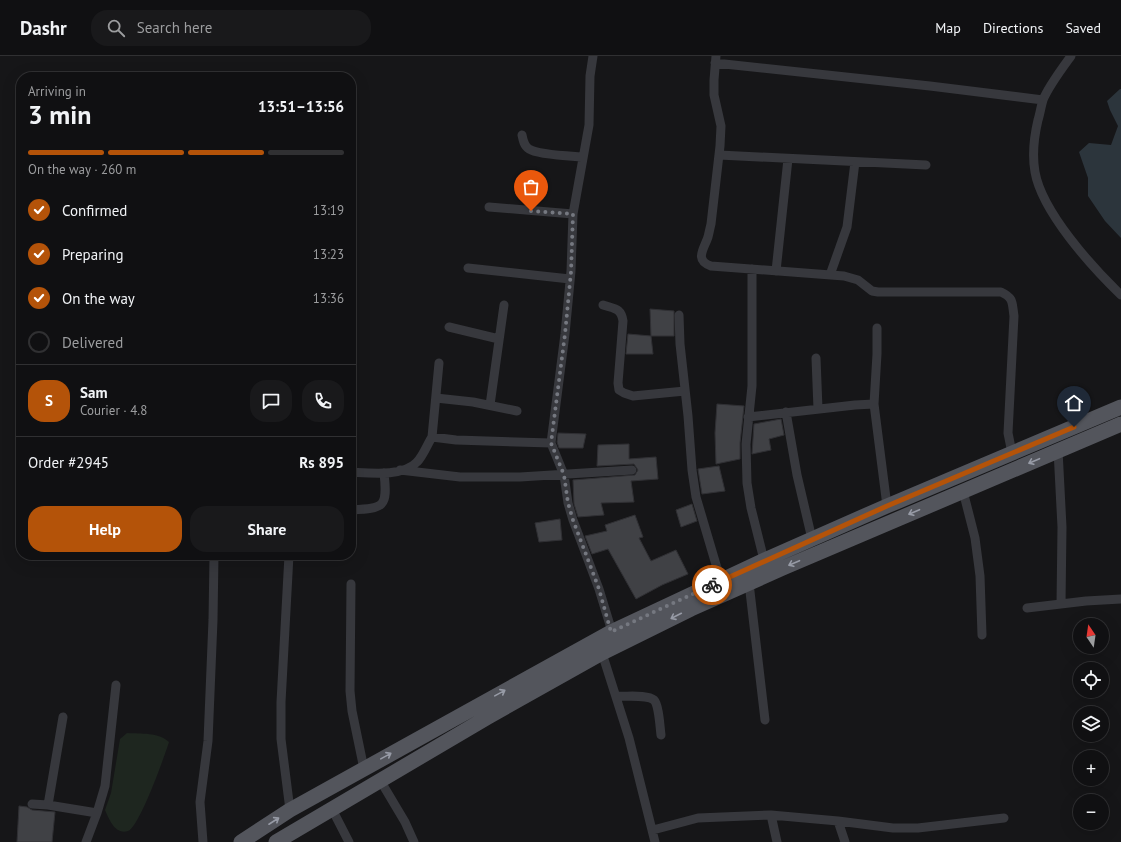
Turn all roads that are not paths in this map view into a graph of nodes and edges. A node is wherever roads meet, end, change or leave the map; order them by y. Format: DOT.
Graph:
graph roads {
  1 [pos="593,56"];
  2 [pos="1071,56"];
  3 [pos="716,60"];
  4 [pos="1043,100"];
  5 [pos="522,135"];
  6 [pos="719,155"];
  7 [pos="583,157"];
  8 [pos="788,158"];
  9 [pos="855,162"];
  10 [pos="926,165"];
  11 [pos="489,207"];
  12 [pos="573,214"];
  13 [pos="468,268"];
  14 [pos="752,269"];
  15 [pos="776,271"];
  16 [pos="830,275"];
  17 [pos="570,279"];
  18 [pos="1121,295"];
  19 [pos="504,305"];
  20 [pos="603,305"];
  21 [pos="679,315"];
  22 [pos="449,327"];
  23 [pos="877,328"];
  24 [pos="499,339"];
  25 [pos="816,358"];
  26 [pos="439,363"];
  27 [pos="685,391"];
  28 [pos="436,398"];
  29 [pos="874,404"];
  30 [pos="490,405"];
  31 [pos="1121,407"];
  32 [pos="818,409"];
  33 [pos="517,411"];
  34 [pos="786,412"];
  35 [pos="748,417"];
  36 [pos="1121,424"];
  37 [pos="432,438"];
  38 [pos="551,443"];
  39 [pos="1058,450"];
  40 [pos="1012,453"];
  41 [pos="400,470"];
  42 [pos="632,470"];
  43 [pos="356,472"];
  44 [pos="384,473"];
  45 [pos="564,475"];
  46 [pos="963,491"];
  47 [pos="887,506"];
  48 [pos="356,510"];
  49 [pos="812,539"];
  50 [pos="214,560"];
  51 [pos="289,560"];
  52 [pos="764,560"];
  53 [pos="723,579"];
  54 [pos="749,583"];
  55 [pos="350,584"];
  56 [pos="1121,598"];
  57 [pos="1061,604"];
  58 [pos="1027,608"];
  59 [pos="611,632"];
  60 [pos="982,635"];
  61 [pos="617,646"];
  62 [pos="602,653"];
  63 [pos="116,685"];
  64 [pos="616,696"];
  65 [pos="63,717"];
  66 [pos="765,720"];
  67 [pos="661,735"];
  68 [pos="364,769"];
  69 [pos="380,780"];
  70 [pos="32,804"];
  71 [pos="48,805"];
  72 [pos="332,809"];
  73 [pos="290,810"];
  74 [pos="97,813"];
  75 [pos="771,815"];
  76 [pos="1004,818"];
  77 [pos="838,821"];
  78 [pos="653,830"];
  79 [pos="86,842"];
  80 [pos="203,842"];
  81 [pos="241,842"];
  82 [pos="276,842"];
  83 [pos="349,842"];
  84 [pos="414,842"];
  85 [pos="655,842"];
  86 [pos="777,842"];
  87 [pos="845,842"];
  1 -- 7 [label="street"];
  2 -- 4 [label="street"];
  3 -- 4 [label="street"];
  3 -- 6 [label="street"];
  4 -- 18 [label="street"];
  5 -- 7 [label="street"];
  6 -- 8 [label="street"];
  6 -- 14 [label="street"];
  7 -- 12 [label="street"];
  8 -- 9 [label="street"];
  8 -- 15 [label="street"];
  9 -- 10 [label="street"];
  9 -- 16 [label="street"];
  11 -- 12 [label="street"];
  12 -- 17 [label="street"];
  13 -- 17 [label="street"];
  14 -- 15 [label="street"];
  14 -- 35 [label="street"];
  15 -- 16 [label="street"];
  16 -- 40 [label="street"];
  17 -- 38 [label="street"];
  19 -- 24 [label="street"];
  20 -- 27 [label="street"];
  21 -- 27 [label="street"];
  22 -- 24 [label="street"];
  23 -- 29 [label="street"];
  24 -- 30 [label="street"];
  25 -- 32 [label="street"];
  26 -- 28 [label="street"];
  27 -- 53 [label="street"];
  28 -- 30 [label="street"];
  28 -- 37 [label="street"];
  29 -- 32 [label="street"];
  29 -- 47 [label="street"];
  30 -- 33 [label="street"];
  31 -- 40 [label="main road"];
  32 -- 34 [label="street"];
  34 -- 35 [label="street"];
  34 -- 49 [label="street"];
  35 -- 52 [label="street"];
  36 -- 39 [label="main road"];
  37 -- 38 [label="street"];
  37 -- 41 [label="street"];
  38 -- 45 [label="street"];
  39 -- 46 [label="main road, one-way"];
  39 -- 57 [label="street"];
  40 -- 47 [label="main road"];
  41 -- 44 [label="street"];
  41 -- 45 [label="street"];
  42 -- 45 [label="street"];
  43 -- 44 [label="street"];
  44 -- 48 [label="street"];
  45 -- 59 [label="street"];
  46 -- 54 [label="main road, one-way"];
  46 -- 60 [label="street"];
  47 -- 49 [label="main road"];
  49 -- 52 [label="main road"];
  50 -- 80 [label="street"];
  51 -- 73 [label="street"];
  52 -- 53 [label="main road"];
  53 -- 59 [label="main road"];
  54 -- 61 [label="main road, one-way"];
  54 -- 66 [label="street"];
  55 -- 68 [label="street"];
  56 -- 57 [label="street"];
  57 -- 58 [label="street"];
  59 -- 61 [label="street"];
  68 -- 59 [label="main road, one-way"];
  61 -- 62 [label="main road"];
  62 -- 64 [label="street"];
  62 -- 69 [label="main road"];
  63 -- 74 [label="street"];
  64 -- 67 [label="street"];
  64 -- 78 [label="street"];
  65 -- 71 [label="street"];
  68 -- 73 [label="main road"];
  69 -- 72 [label="main road"];
  69 -- 84 [label="street"];
  70 -- 71 [label="street"];
  71 -- 74 [label="street"];
  72 -- 82 [label="main road"];
  72 -- 83 [label="street"];
  81 -- 73 [label="main road, one-way"];
  74 -- 79 [label="street"];
  75 -- 77 [label="street"];
  75 -- 78 [label="street"];
  75 -- 86 [label="street"];
  76 -- 77 [label="street"];
  77 -- 87 [label="street"];
  78 -- 85 [label="street"];
}
